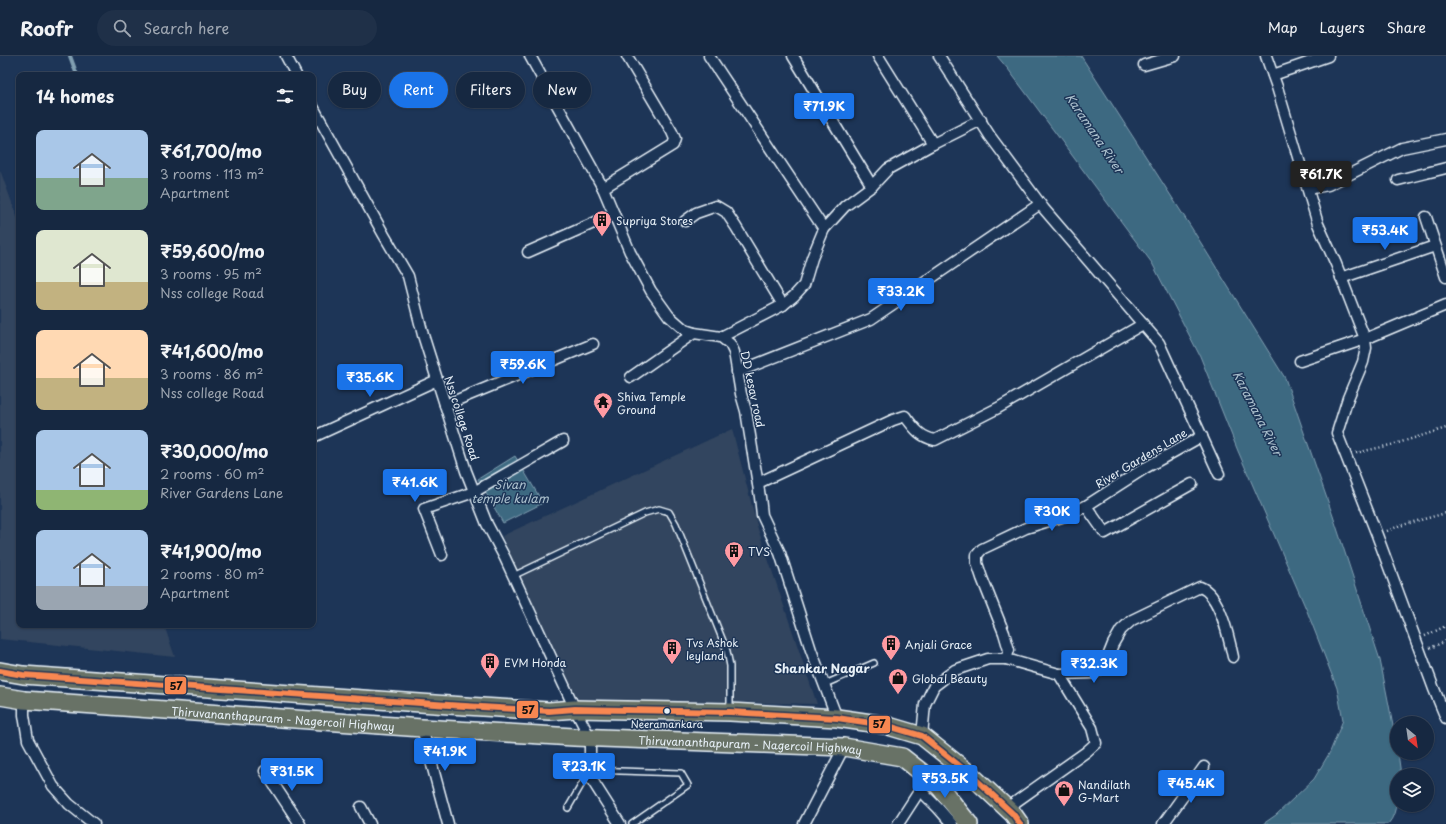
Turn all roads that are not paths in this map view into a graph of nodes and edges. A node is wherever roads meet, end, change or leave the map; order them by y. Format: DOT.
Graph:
graph roads {
  1 [pos="286,56"];
  2 [pos="530,56"];
  3 [pos="627,56"];
  4 [pos="709,56"];
  5 [pos="793,56"];
  6 [pos="878,56"];
  7 [pos="939,56"];
  8 [pos="1175,56"];
  9 [pos="1266,56"];
  10 [pos="1328,56"];
  11 [pos="1144,65"];
  12 [pos="294,72"];
  13 [pos="1273,75"];
  14 [pos="316,112"];
  15 [pos="981,120"];
  16 [pos="1446,139"];
  17 [pos="933,144"];
  18 [pos="1446,168"];
  19 [pos="1398,180"];
  20 [pos="872,186"];
  21 [pos="603,188"];
  22 [pos="1308,189"];
  23 [pos="1040,204"];
  24 [pos="614,214"];
  25 [pos="1426,217"];
  26 [pos="685,221"];
  27 [pos="824,229"];
  28 [pos="1435,246"];
  29 [pos="528,252"];
  30 [pos="1446,277"];
  31 [pos="1341,278"];
  32 [pos="783,305"];
  33 [pos="1446,305"];
  34 [pos="1143,324"];
  35 [pos="694,333"];
  36 [pos="721,337"];
  37 [pos="1365,339"];
  38 [pos="593,344"];
  39 [pos="1300,361"];
  40 [pos="737,372"];
  41 [pos="631,378"];
  42 [pos="437,380"];
  43 [pos="445,405"];
  44 [pos="316,436"];
  45 [pos="1202,436"];
  46 [pos="563,441"];
  47 [pos="1219,474"];
  48 [pos="758,483"];
  49 [pos="1192,484"];
  50 [pos="474,492"];
  51 [pos="1086,506"];
  52 [pos="442,556"];
  53 [pos="513,576"];
  54 [pos="1233,657"];
  55 [pos="1006,659"];
  56 [pos="874,663"];
  57 [pos="0,671"];
  58 [pos="1059,674"];
  59 [pos="824,684"];
  60 [pos="0,696"];
  61 [pos="24,700"];
  62 [pos="575,709"];
  63 [pos="730,712"];
  64 [pos="837,718"];
  65 [pos="1446,718"];
  66 [pos="422,728"];
  67 [pos="922,736"];
  68 [pos="590,738"];
  69 [pos="844,747"];
  70 [pos="1204,768"];
  71 [pos="590,770"];
  72 [pos="265,771"];
  73 [pos="923,783"];
  74 [pos="361,807"];
  75 [pos="568,808"];
  76 [pos="1007,808"];
  77 [pos="94,824"];
  78 [pos="300,824"];
  79 [pos="370,824"];
  80 [pos="448,824"];
  81 [pos="620,824"];
  82 [pos="632,824"];
  83 [pos="804,824"];
  84 [pos="898,824"];
  85 [pos="952,824"];
  86 [pos="969,824"];
  87 [pos="1020,824"];
  88 [pos="1162,824"];
  1 -- 12 [label="street"];
  2 -- 21 [label="street"];
  3 -- 21 [label="street"];
  4 -- 27 [label="street"];
  5 -- 20 [label="street"];
  6 -- 17 [label="street"];
  7 -- 15 [label="street"];
  8 -- 11 [label="street"];
  9 -- 13 [label="street"];
  10 -- 13 [label="street"];
  13 -- 22 [label="street"];
  14 -- 42 [label="street, Nss college Road"];
  15 -- 17 [label="street"];
  15 -- 23 [label="street"];
  16 -- 22 [label="street"];
  17 -- 20 [label="street"];
  18 -- 19 [label="street"];
  20 -- 27 [label="street"];
  21 -- 24 [label="street"];
  22 -- 31 [label="street"];
  23 -- 34 [label="street"];
  23 -- 40 [label="street"];
  24 -- 29 [label="street"];
  24 -- 35 [label="street"];
  25 -- 28 [label="street"];
  26 -- 32 [label="street"];
  27 -- 32 [label="street"];
  28 -- 30 [label="street"];
  28 -- 31 [label="street"];
  31 -- 37 [label="street"];
  32 -- 36 [label="street"];
  33 -- 37 [label="street"];
  34 -- 45 [label="street"];
  34 -- 48 [label="street"];
  35 -- 36 [label="street"];
  35 -- 41 [label="street"];
  36 -- 40 [label="street, DD kesav road"];
  37 -- 39 [label="street"];
  37 -- 65 [label="street"];
  38 -- 43 [label="street"];
  40 -- 48 [label="street, DD kesav road"];
  42 -- 43 [label="street, Nss college Road"];
  42 -- 44 [label="street"];
  43 -- 50 [label="street, Nss college Road"];
  45 -- 47 [label="street"];
  45 -- 51 [label="street, River Gardens Lane"];
  46 -- 50 [label="street"];
  48 -- 59 [label="street, DD kesav road"];
  49 -- 51 [label="street"];
  50 -- 52 [label="street"];
  50 -- 53 [label="street, Nss college Road"];
  51 -- 55 [label="street, River Gardens Lane"];
  53 -- 62 [label="street, Nss college Road"];
  53 -- 63 [label="lane"];
  54 -- 58 [label="street"];
  55 -- 58 [label="street"];
  55 -- 67 [label="street"];
  56 -- 59 [label="lane"];
  57 -- 62 [label="main road"];
  58 -- 76 [label="street"];
  59 -- 64 [label="street, DD kesav road"];
  60 -- 61 [label="main road, Thiruvananthapuram - Nagercoil Highway"];
  61 -- 66 [label="main road, Thiruvananthapuram - Nagercoil Highway"];
  61 -- 77 [label="street"];
  62 -- 63 [label="main road"];
  62 -- 68 [label="street, Nss college Road"];
  63 -- 64 [label="main road"];
  64 -- 67 [label="main road"];
  66 -- 68 [label="main road, Thiruvananthapuram - Nagercoil Highway"];
  66 -- 80 [label="street"];
  67 -- 76 [label="main road"];
  68 -- 69 [label="main road, Thiruvananthapuram - Nagercoil Highway"];
  68 -- 71 [label="street"];
  69 -- 73 [label="main road, Thiruvananthapuram - Nagercoil Highway"];
  69 -- 83 [label="street"];
  70 -- 88 [label="street"];
  71 -- 75 [label="lane"];
  71 -- 81 [label="street"];
  71 -- 82 [label="lane"];
  72 -- 78 [label="street"];
  73 -- 84 [label="street"];
  73 -- 85 [label="street"];
  73 -- 86 [label="main road, Thiruvananthapuram - Nagercoil Highway"];
  74 -- 79 [label="street"];
  76 -- 87 [label="main road"];
}
